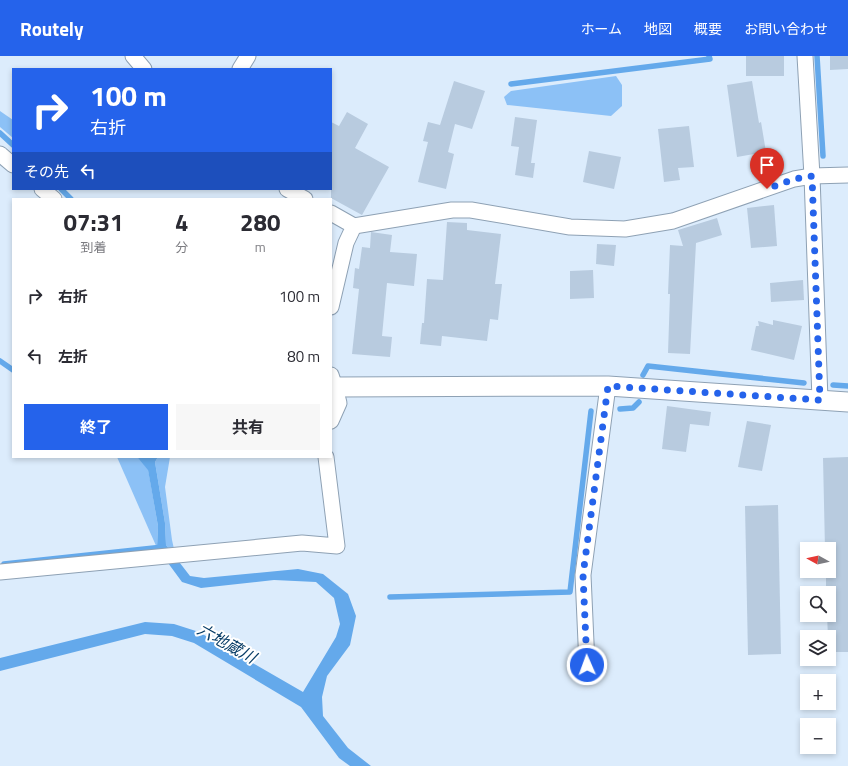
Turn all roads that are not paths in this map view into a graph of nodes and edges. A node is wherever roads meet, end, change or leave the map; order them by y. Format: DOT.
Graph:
graph roads {
  1 [pos="133,56"];
  2 [pos="248,56"];
  3 [pos="805,56"];
  4 [pos="143,68"];
  5 [pos="241,68"];
  6 [pos="0,154"];
  7 [pos="12,164"];
  8 [pos="848,175"];
  9 [pos="812,176"];
  10 [pos="43,190"];
  11 [pos="289,190"];
  12 [pos="53,198"];
  13 [pos="303,198"];
  14 [pos="332,214"];
  15 [pos="354,226"];
  16 [pos="332,303"];
  17 [pos="332,383"];
  18 [pos="608,386"];
  19 [pos="820,400"];
  20 [pos="848,402"];
  21 [pos="332,419"];
  22 [pos="326,458"];
  23 [pos="0,572"];
  24 [pos="587,665"];
  1 -- 4 [label="street"];
  2 -- 5 [label="street"];
  3 -- 9 [label="street"];
  6 -- 7 [label="street"];
  8 -- 9 [label="street"];
  9 -- 15 [label="street"];
  9 -- 19 [label="street"];
  10 -- 12 [label="street"];
  11 -- 13 [label="street"];
  14 -- 15 [label="street"];
  15 -- 16 [label="street"];
  17 -- 18 [label="street"];
  17 -- 21 [label="street"];
  18 -- 19 [label="street"];
  18 -- 24 [label="street"];
  19 -- 20 [label="street"];
  22 -- 23 [label="street"];
}
